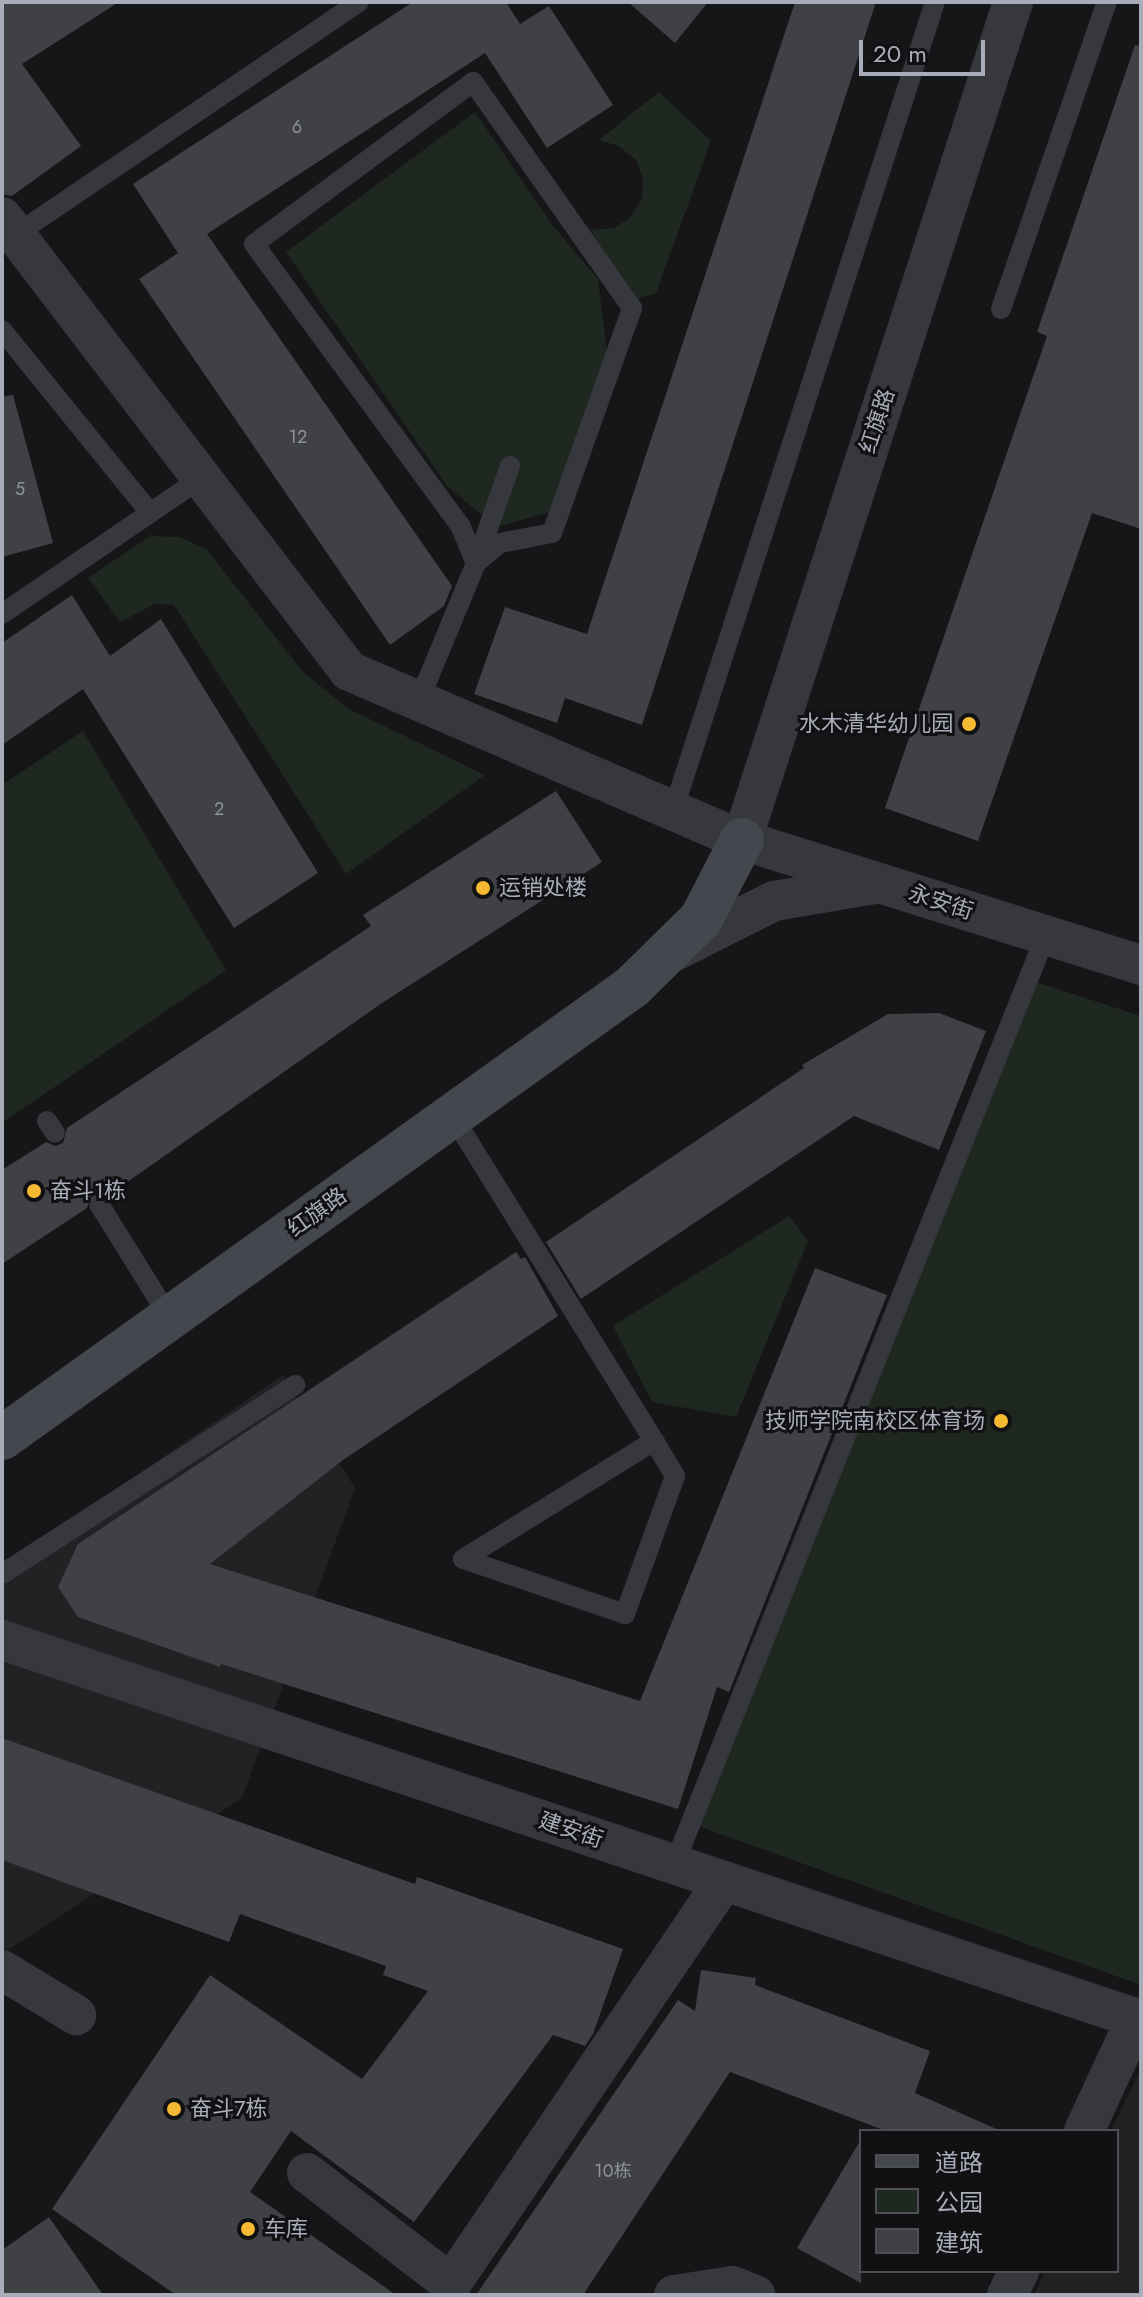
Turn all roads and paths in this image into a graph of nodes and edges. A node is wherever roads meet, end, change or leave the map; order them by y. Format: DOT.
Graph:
graph roads {
  1 [pos="359,2"];
  2 [pos="935,2"];
  3 [pos="1013,2"];
  4 [pos="1107,2"];
  5 [pos="9,226"];
  6 [pos="1001,309"];
  7 [pos="2,330"];
  8 [pos="510,466"];
  9 [pos="200,479"];
  10 [pos="150,513"];
  11 [pos="460,525"];
  12 [pos="500,543"];
  13 [pos="476,563"];
  14 [pos="2,614"];
  15 [pos="418,703"];
  16 [pos="673,811"];
  17 [pos="742,840"];
  18 [pos="880,883"];
  19 [pos="1046,935"];
  20 [pos="1141,965"];
  21 [pos="646,973"];
  22 [pos="452,1115"];
  23 [pos="99,1204"];
  24 [pos="170,1318"];
  25 [pos="295,1385"];
  26 [pos="2,1438"];
  27 [pos="654,1441"];
  28 [pos="2,1574"];
  29 [pos="2,1640"];
  30 [pos="674,1865"];
  31 [pos="724,1881"];
  32 [pos="2,1970"];
  33 [pos="76,2015"];
  34 [pos="1138,2020"];
  35 [pos="1085,2129"];
  36 [pos="307,2173"];
  37 [pos="1018,2273"];
  38 [pos="674,2295"];
  39 [pos="755,2295"];
  40 [pos="1007,2295"];
  1 -- 5 [label="lane"];
  2 -- 16 [label="lane"];
  3 -- 17 [label="street, 红旗路"];
  4 -- 6 [label="lane"];
  5 -- 9 [label="street, 永安街"];
  7 -- 10 [label="lane"];
  8 -- 13 [label="lane"];
  9 -- 10 [label="lane"];
  9 -- 15 [label="street, 永安街"];
  10 -- 14 [label="lane"];
  11 -- 12 [label="lane"];
  11 -- 12 [label="lane"];
  11 -- 13 [label="lane"];
  12 -- 13 [label="lane"];
  13 -- 15 [label="lane"];
  15 -- 16 [label="street, 永安街"];
  16 -- 17 [label="street, 永安街"];
  17 -- 18 [label="street, 永安街"];
  17 -- 21 [label="street, 红旗路"];
  18 -- 19 [label="street, 永安街"];
  18 -- 21 [label="street"];
  19 -- 20 [label="street, 永安街"];
  19 -- 30 [label="lane"];
  21 -- 22 [label="street, 红旗路"];
  22 -- 24 [label="street, 红旗路"];
  22 -- 27 [label="lane"];
  23 -- 24 [label="lane"];
  24 -- 26 [label="street, 红旗路"];
  25 -- 28 [label="lane"];
  27 -- 27 [label="lane"];
  29 -- 30 [label="street, 建安街"];
  30 -- 31 [label="street, 建安街"];
  31 -- 34 [label="street, 建安街"];
  31 -- 36 [label="street"];
  32 -- 33 [label="street"];
  34 -- 35 [label="street"];
  37 -- 40 [label="street"];
  38 -- 39 [label="street"];
}
